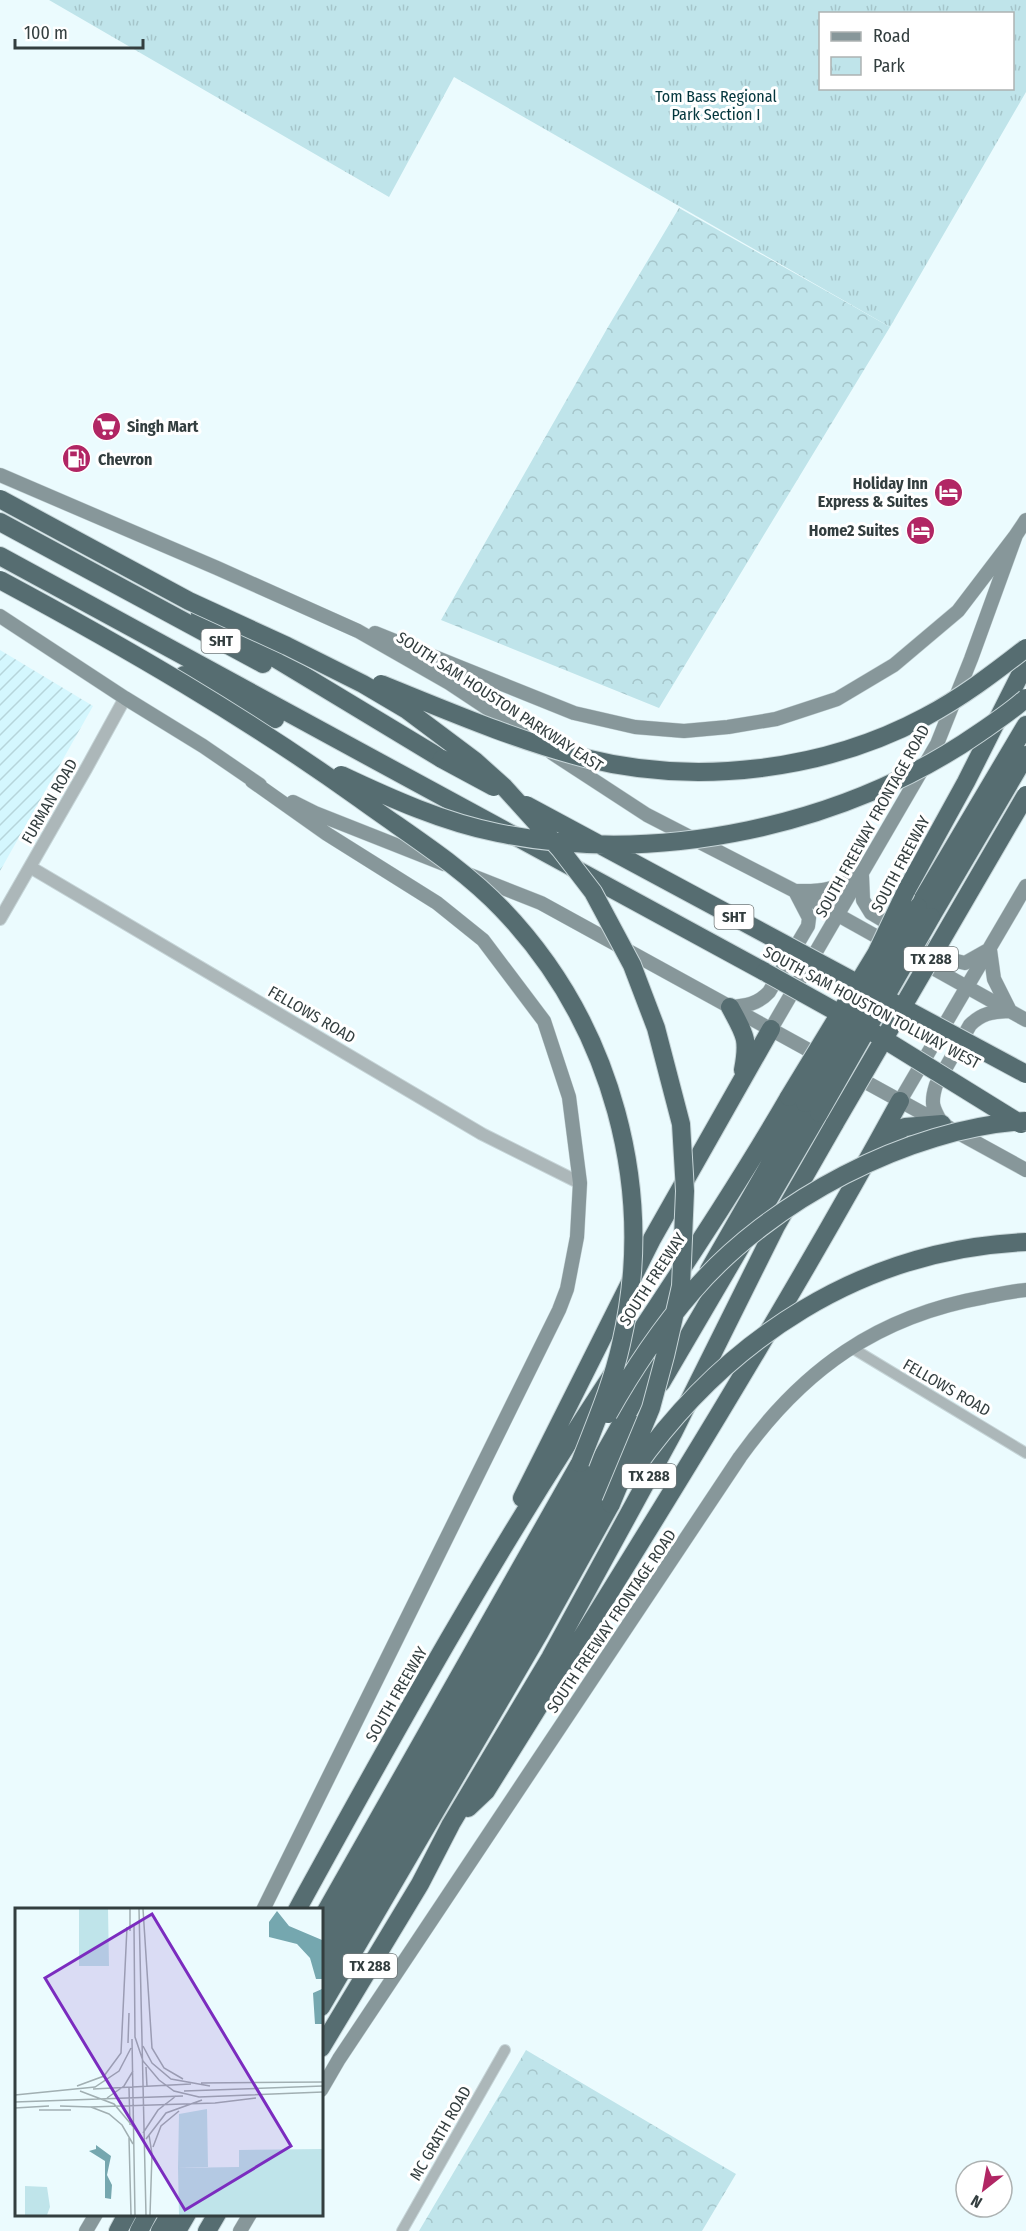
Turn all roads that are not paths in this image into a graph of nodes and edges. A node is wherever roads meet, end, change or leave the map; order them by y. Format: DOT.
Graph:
graph roads {
  1 [pos="0,475"];
  2 [pos="0,497"];
  3 [pos="1026,520"];
  4 [pos="0,522"];
  5 [pos="1016,535"];
  6 [pos="0,556"];
  7 [pos="0,581"];
  8 [pos="0,616"];
  9 [pos="358,631"];
  10 [pos="287,646"];
  11 [pos="1026,648"];
  12 [pos="1026,663"];
  13 [pos="124,698"];
  14 [pos="1026,698"];
  15 [pos="1026,725"];
  16 [pos="1026,755"];
  17 [pos="304,758"];
  18 [pos="442,759"];
  19 [pos="252,782"];
  20 [pos="413,782"];
  21 [pos="1026,795"];
  22 [pos="30,867"];
  23 [pos="862,874"];
  24 [pos="1026,886"];
  25 [pos="795,891"];
  26 [pos="924,912"];
  27 [pos="838,915"];
  28 [pos="0,919"];
  29 [pos="990,950"];
  30 [pos="765,972"];
  31 [pos="966,988"];
  32 [pos="730,1007"];
  33 [pos="1010,1011"];
  34 [pos="1026,1020"];
  35 [pos="771,1029"];
  36 [pos="1026,1074"];
  37 [pos="740,1085"];
  38 [pos="900,1101"];
  39 [pos="805,1104"];
  40 [pos="1026,1112"];
  41 [pos="1026,1121"];
  42 [pos="942,1124"];
  43 [pos="1026,1127"];
  44 [pos="877,1143"];
  45 [pos="1026,1170"];
  46 [pos="580,1183"];
  47 [pos="1026,1242"];
  48 [pos="1026,1290"];
  49 [pos="852,1348"];
  50 [pos="1026,1453"];
  51 [pos="580,1463"];
  52 [pos="611,1504"];
  53 [pos="444,1649"];
  54 [pos="452,1824"];
  55 [pos="264,1908"];
  56 [pos="298,1908"];
  57 [pos="322,1918"];
  58 [pos="322,1947"];
  59 [pos="322,1976"];
  60 [pos="322,2005"];
  61 [pos="322,2046"];
  62 [pos="505,2050"];
  63 [pos="322,2088"];
  64 [pos="95,2216"];
  65 [pos="126,2216"];
  66 [pos="147,2216"];
  67 [pos="159,2216"];
  68 [pos="216,2216"];
  69 [pos="249,2216"];
  70 [pos="180,2220"];
  71 [pos="87,2231"];
  72 [pos="118,2231"];
  73 [pos="139,2231"];
  74 [pos="151,2231"];
  75 [pos="160,2231"];
  76 [pos="207,2231"];
  77 [pos="240,2231"];
  78 [pos="402,2231"];
  1 -- 9 [label="main road, SOUTH SAM HOUSTON PARKWAY EAST"];
  2 -- 10 [label="highway, bridge"];
  2 -- 18 [label="highway"];
  3 -- 5 [label="main road, SOUTH FREEWAY FRONTAGE ROAD"];
  4 -- 18 [label="highway, SHT"];
  5 -- 9 [label="main road"];
  5 -- 23 [label="main road, SOUTH FREEWAY FRONTAGE ROAD"];
  6 -- 20 [label="highway, SHT"];
  7 -- 17 [label="highway, bridge"];
  7 -- 20 [label="highway"];
  8 -- 13 [label="main road"];
  9 -- 25 [label="main road, SOUTH SAM HOUSTON PARKWAY EAST"];
  10 -- 11 [label="highway, bridge"];
  10 -- 52 [label="highway, bridge"];
  12 -- 39 [label="highway, SOUTH FREEWAY / TX 288, bridge"];
  13 -- 19 [label="main road"];
  13 -- 22 [label="street, FURMAN ROAD"];
  14 -- 17 [label="highway, bridge"];
  15 -- 26 [label="highway"];
  16 -- 26 [label="highway"];
  17 -- 51 [label="highway, bridge"];
  18 -- 36 [label="highway, SOUTH SAM HOUSTON TOLLWAY WEST / SHT, bridge"];
  19 -- 32 [label="main road"];
  19 -- 46 [label="main road"];
  20 -- 30 [label="highway, SOUTH SAM HOUSTON TOLLWAY WEST / SHT, bridge"];
  21 -- 54 [label="highway, TX 288, bridge"];
  22 -- 28 [label="street, FURMAN ROAD"];
  22 -- 46 [label="street, FELLOWS ROAD"];
  23 -- 25 [label="main road"];
  23 -- 27 [label="main road, SOUTH FREEWAY FRONTAGE ROAD"];
  23 -- 29 [label="main road"];
  24 -- 29 [label="main road"];
  25 -- 27 [label="main road, SOUTH SAM HOUSTON PARKWAY EAST"];
  25 -- 32 [label="main road"];
  26 -- 39 [label="highway, bridge"];
  27 -- 31 [label="main road, SOUTH SAM HOUSTON PARKWAY EAST"];
  27 -- 35 [label="main road, SOUTH FREEWAY FRONTAGE ROAD"];
  29 -- 31 [label="main road"];
  29 -- 33 [label="main road"];
  30 -- 40 [label="highway, SOUTH SAM HOUSTON TOLLWAY WEST / SHT, bridge"];
  30 -- 43 [label="highway, bridge"];
  31 -- 33 [label="main road, SOUTH SAM HOUSTON PARKWAY EAST"];
  31 -- 38 [label="main road"];
  32 -- 35 [label="main road"];
  32 -- 37 [label="highway"];
  33 -- 34 [label="main road, SOUTH SAM HOUSTON PARKWAY EAST"];
  33 -- 42 [label="main road"];
  35 -- 37 [label="highway"];
  35 -- 38 [label="main road"];
  37 -- 53 [label="highway"];
  38 -- 42 [label="main road"];
  38 -- 44 [label="highway"];
  39 -- 53 [label="highway, SOUTH FREEWAY / TX 288"];
  39 -- 58 [label="highway"];
  39 -- 59 [label="highway"];
  41 -- 51 [label="highway, bridge"];
  42 -- 44 [label="highway"];
  42 -- 45 [label="main road"];
  44 -- 54 [label="highway"];
  46 -- 55 [label="main road"];
  47 -- 52 [label="highway, bridge"];
  48 -- 49 [label="main road, SOUTH FREEWAY FRONTAGE ROAD"];
  49 -- 50 [label="street, FELLOWS ROAD"];
  49 -- 63 [label="main road, SOUTH FREEWAY FRONTAGE ROAD"];
  51 -- 57 [label="highway"];
  52 -- 60 [label="highway"];
  53 -- 56 [label="highway, SOUTH FREEWAY / TX 288"];
  54 -- 61 [label="highway, TX 288"];
  62 -- 78 [label="street, MC GRATH ROAD"];
  64 -- 71 [label="main road"];
  65 -- 72 [label="highway"];
  66 -- 73 [label="highway"];
  67 -- 74 [label="highway"];
  68 -- 76 [label="highway"];
  69 -- 77 [label="main road"];
  70 -- 75 [label="highway"];
}
